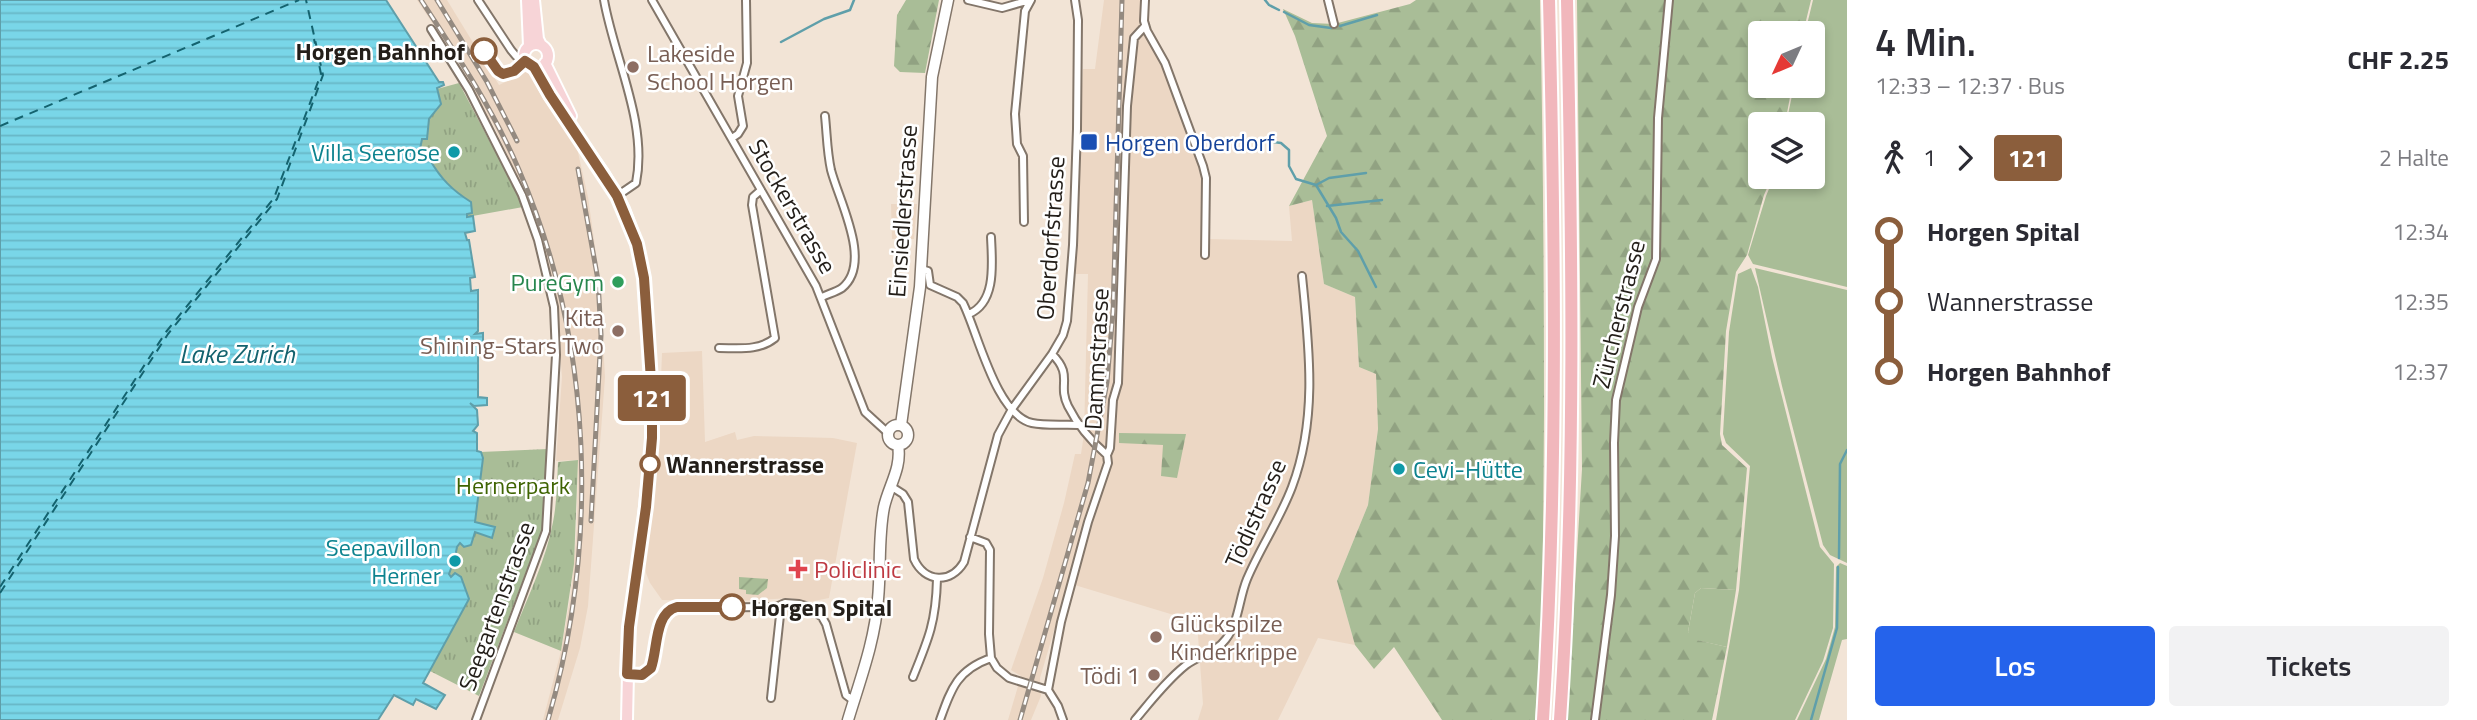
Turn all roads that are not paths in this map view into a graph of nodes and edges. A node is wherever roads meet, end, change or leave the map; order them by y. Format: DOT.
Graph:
graph roads {
  1 [pos="478,0"];
  2 [pos="527,0"];
  3 [pos="534,0"];
  4 [pos="604,0"];
  5 [pos="652,0"];
  6 [pos="746,0"];
  7 [pos="948,0"];
  8 [pos="968,0"];
  9 [pos="1031,0"];
  10 [pos="1075,0"];
  11 [pos="1145,0"];
  12 [pos="1328,0"];
  13 [pos="1549,0"];
  14 [pos="1567,0"];
  15 [pos="1669,0"];
  16 [pos="1334,24"];
  17 [pos="1145,26"];
  18 [pos="431,29"];
  19 [pos="535,45"];
  20 [pos="524,58"];
  21 [pos="540,65"];
  22 [pos="825,116"];
  23 [pos="732,138"];
  24 [pos="761,190"];
  25 [pos="617,196"];
  26 [pos="1024,222"];
  27 [pos="991,237"];
  28 [pos="1205,255"];
  29 [pos="921,269"];
  30 [pos="1302,275"];
  31 [pos="822,297"];
  32 [pos="969,314"];
  33 [pos="719,348"];
  34 [pos="1052,354"];
  35 [pos="1012,409"];
  36 [pos="901,425"];
  37 [pos="1083,428"];
  38 [pos="888,433"];
  39 [pos="898,445"];
  40 [pos="1107,455"];
  41 [pos="892,487"];
  42 [pos="970,537"];
  43 [pos="937,579"];
  44 [pos="781,606"];
  45 [pos="990,658"];
  46 [pos="627,674"];
  47 [pos="913,677"];
  48 [pos="1048,690"];
  49 [pos="771,698"];
  50 [pos="854,701"];
  51 [pos="476,720"];
  52 [pos="626,720"];
  53 [pos="848,720"];
  54 [pos="940,720"];
  55 [pos="1063,720"];
  56 [pos="1135,720"];
  57 [pos="1543,720"];
  58 [pos="1560,720"];
  59 [pos="1595,720"];
  1 -- 20 [label="street"];
  2 -- 19 [label="main road"];
  3 -- 19 [label="main road"];
  4 -- 25 [label="street"];
  5 -- 23 [label="street, Stockerstrasse"];
  6 -- 23 [label="street"];
  7 -- 29 [label="main road, Einsiedlerstrasse"];
  8 -- 9 [label="street"];
  9 -- 26 [label="street"];
  10 -- 34 [label="street, Oberdorfstrasse"];
  11 -- 17 [label="street"];
  12 -- 16 [label="street"];
  13 -- 57 [label="highway"];
  14 -- 58 [label="highway"];
  15 -- 59 [label="street, Zürcherstrasse"];
  17 -- 28 [label="street"];
  17 -- 40 [label="street, Dammstrasse"];
  18 -- 51 [label="street, Seegartenstrasse"];
  19 -- 20 [label="main road"];
  19 -- 21 [label="main road"];
  20 -- 21 [label="main road"];
  21 -- 25 [label="main road"];
  22 -- 31 [label="street"];
  23 -- 24 [label="street, Stockerstrasse"];
  24 -- 31 [label="street, Stockerstrasse"];
  24 -- 33 [label="street"];
  25 -- 46 [label="main road"];
  27 -- 32 [label="street"];
  29 -- 32 [label="street"];
  29 -- 36 [label="main road, Einsiedlerstrasse"];
  30 -- 56 [label="street, Tödistrasse"];
  31 -- 38 [label="street, Stockerstrasse"];
  32 -- 35 [label="street"];
  34 -- 35 [label="street, Oberdorfstrasse"];
  34 -- 37 [label="street"];
  35 -- 37 [label="street"];
  35 -- 42 [label="street, Oberdorfstrasse"];
  36 -- 38 [label="main road"];
  36 -- 39 [label="main road"];
  37 -- 40 [label="street"];
  38 -- 39 [label="main road"];
  39 -- 41 [label="main road"];
  40 -- 48 [label="street, Dammstrasse"];
  41 -- 43 [label="street"];
  41 -- 50 [label="main road"];
  42 -- 43 [label="street, Oberdorfstrasse"];
  42 -- 45 [label="street"];
  43 -- 47 [label="street"];
  44 -- 46 [label="street"];
  44 -- 49 [label="street"];
  44 -- 50 [label="street"];
  45 -- 48 [label="street"];
  45 -- 54 [label="street"];
  46 -- 52 [label="main road"];
  48 -- 55 [label="street"];
  50 -- 53 [label="main road"];
}
